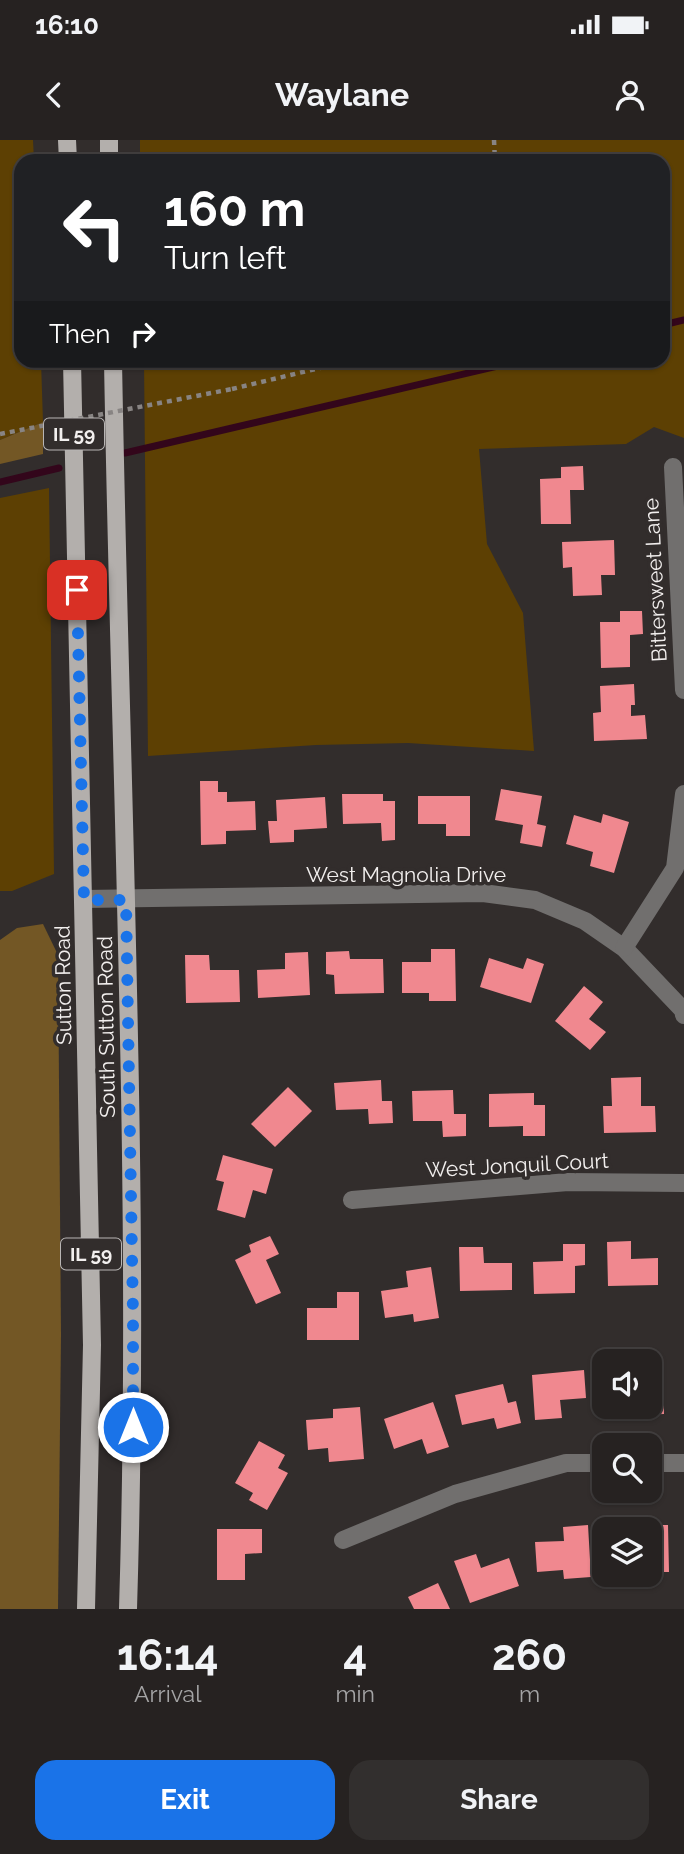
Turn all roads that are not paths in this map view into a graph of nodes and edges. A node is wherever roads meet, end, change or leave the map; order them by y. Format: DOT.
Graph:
graph roads {
  1 [pos="72,368"];
  2 [pos="113,368"];
  3 [pos="673,467"];
  4 [pos="684,690"];
  5 [pos="684,794"];
  6 [pos="84,900"];
  7 [pos="126,900"];
  8 [pos="624,948"];
  9 [pos="684,1015"];
  10 [pos="684,1183"];
  11 [pos="352,1200"];
  12 [pos="592,1463"];
  13 [pos="662,1463"];
  14 [pos="684,1463"];
  15 [pos="343,1539"];
  16 [pos="86,1609"];
  17 [pos="128,1609"];
  1 -- 6 [label="main road, Sutton Road / IL 59"];
  2 -- 7 [label="main road, South Sutton Road / IL 59"];
  3 -- 4 [label="street, Bittersweet Lane"];
  5 -- 8 [label="street"];
  6 -- 7 [label="street, West Magnolia Drive"];
  6 -- 16 [label="main road, Sutton Road / IL 59"];
  7 -- 8 [label="street, West Magnolia Drive"];
  7 -- 17 [label="main road, South Sutton Road / IL 59"];
  8 -- 9 [label="street, West Magnolia Drive"];
  10 -- 11 [label="street, West Jonquil Court"];
  12 -- 15 [label="street"];
  13 -- 14 [label="street"];
}
